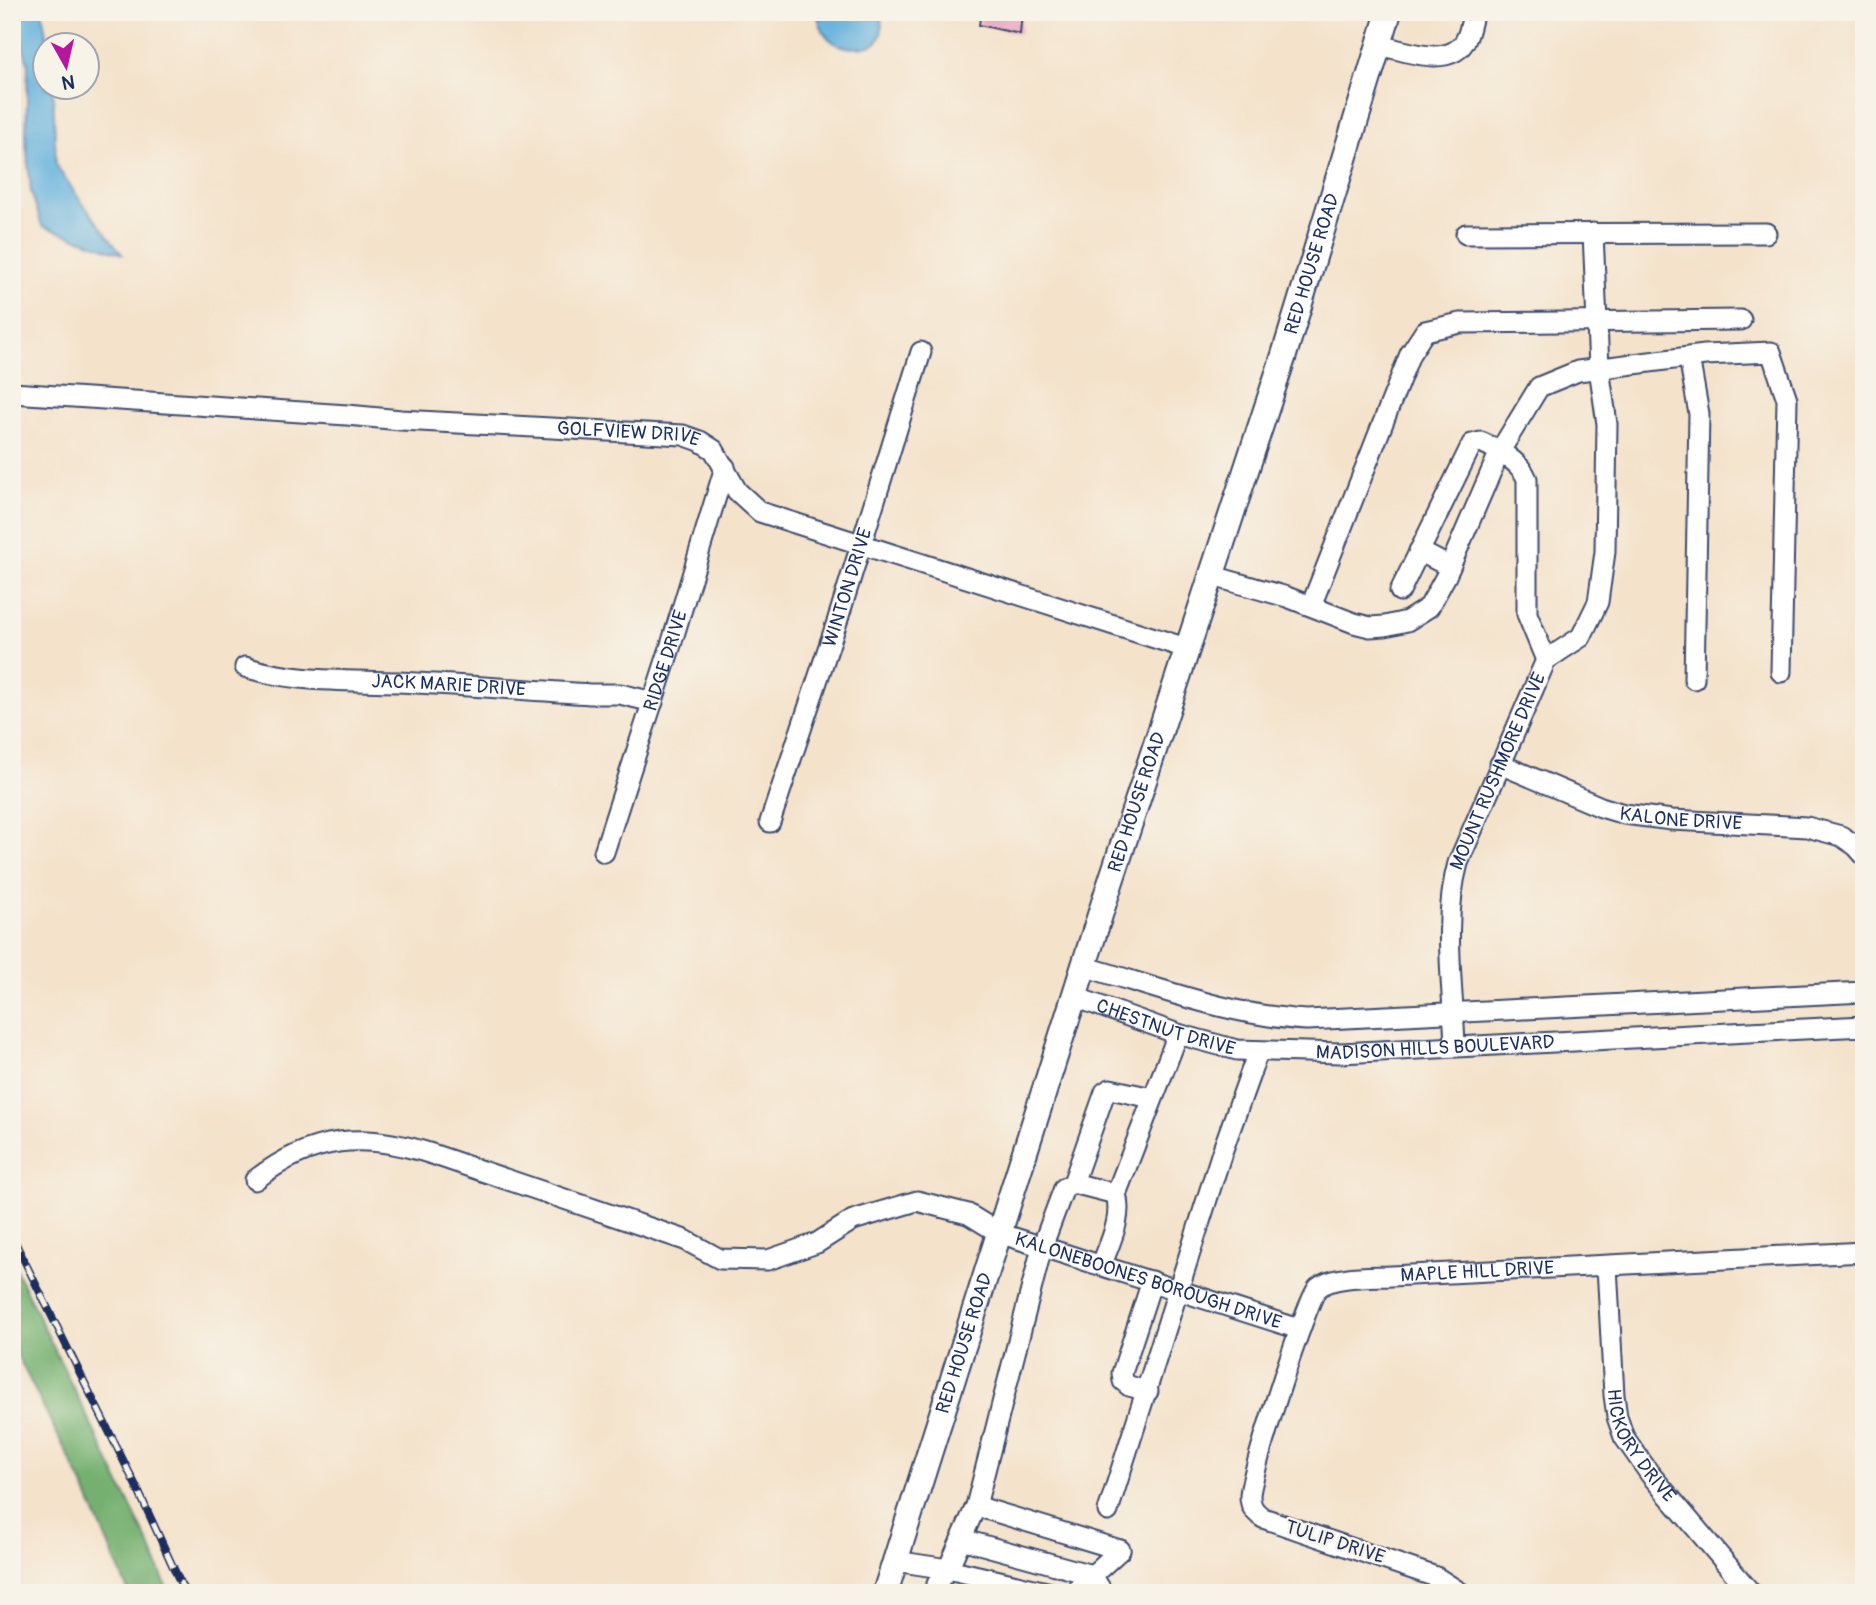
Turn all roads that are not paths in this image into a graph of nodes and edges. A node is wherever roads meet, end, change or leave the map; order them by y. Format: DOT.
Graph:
graph roads {
  1 [pos="1389,12"];
  2 [pos="1474,12"];
  3 [pos="1379,45"];
  4 [pos="1594,233"];
  5 [pos="1766,233"];
  6 [pos="1466,234"];
  7 [pos="1741,320"];
  8 [pos="1598,322"];
  9 [pos="922,352"];
  10 [pos="1689,357"];
  11 [pos="1599,368"];
  12 [pos="12,393"];
  13 [pos="1500,451"];
  14 [pos="725,467"];
  15 [pos="861,543"];
  16 [pos="1419,551"];
  17 [pos="1450,567"];
  18 [pos="1213,576"];
  19 [pos="1400,591"];
  20 [pos="1311,606"];
  21 [pos="1189,649"];
  22 [pos="1546,660"];
  23 [pos="245,667"];
  24 [pos="1781,672"];
  25 [pos="1694,679"];
  26 [pos="653,702"];
  27 [pos="1500,764"];
  28 [pos="770,822"];
  29 [pos="604,852"];
  30 [pos="1864,855"];
  31 [pos="1083,966"];
  32 [pos="1864,992"];
  33 [pos="1075,997"];
  34 [pos="1864,1026"];
  35 [pos="1455,1030"];
  36 [pos="1178,1034"];
  37 [pos="1258,1052"];
  38 [pos="1152,1098"];
  39 [pos="255,1180"];
  40 [pos="1073,1183"];
  41 [pos="1116,1194"];
  42 [pos="999,1233"];
  43 [pos="1042,1247"];
  44 [pos="1864,1252"];
  45 [pos="1102,1265"];
  46 [pos="1607,1266"];
  47 [pos="1152,1281"];
  48 [pos="1179,1290"];
  49 [pos="1299,1329"];
  50 [pos="1148,1391"];
  51 [pos="1251,1504"];
  52 [pos="976,1506"];
  53 [pos="1108,1511"];
  54 [pos="961,1539"];
  55 [pos="895,1561"];
  56 [pos="948,1569"];
  57 [pos="1092,1575"];
  58 [pos="884,1593"];
  59 [pos="935,1593"];
  60 [pos="1051,1593"];
  61 [pos="1073,1593"];
  62 [pos="1103,1593"];
  63 [pos="1461,1593"];
  64 [pos="1751,1593"];
  1 -- 3 [label="main road, RED HOUSE ROAD"];
  2 -- 3 [label="street"];
  3 -- 18 [label="main road, RED HOUSE ROAD"];
  4 -- 5 [label="street"];
  4 -- 6 [label="street"];
  4 -- 8 [label="street, MOUNT RUSHMORE DRIVE"];
  7 -- 8 [label="street"];
  8 -- 11 [label="street, MOUNT RUSHMORE DRIVE"];
  8 -- 20 [label="street"];
  9 -- 15 [label="street, WINTON DRIVE"];
  10 -- 11 [label="street"];
  10 -- 24 [label="street"];
  10 -- 25 [label="street"];
  11 -- 13 [label="street"];
  11 -- 22 [label="street, MOUNT RUSHMORE DRIVE"];
  12 -- 14 [label="street, GOLFVIEW DRIVE"];
  13 -- 16 [label="street"];
  13 -- 17 [label="street"];
  13 -- 22 [label="street"];
  14 -- 15 [label="street, GOLFVIEW DRIVE"];
  14 -- 26 [label="street, RIDGE DRIVE"];
  15 -- 21 [label="street, GOLFVIEW DRIVE"];
  15 -- 28 [label="street, WINTON DRIVE"];
  16 -- 17 [label="street"];
  16 -- 19 [label="street"];
  17 -- 20 [label="street"];
  18 -- 20 [label="street"];
  18 -- 21 [label="main road, RED HOUSE ROAD"];
  21 -- 31 [label="main road, RED HOUSE ROAD"];
  22 -- 27 [label="street, MOUNT RUSHMORE DRIVE"];
  23 -- 26 [label="street, JACK MARIE DRIVE"];
  26 -- 29 [label="street, RIDGE DRIVE"];
  27 -- 30 [label="street, KALONE DRIVE"];
  27 -- 35 [label="street, MOUNT RUSHMORE DRIVE"];
  31 -- 33 [label="main road, RED HOUSE ROAD"];
  31 -- 35 [label="street, MADISON HILLS BOULEVARD"];
  32 -- 35 [label="street, MADISON HILLS BOULEVARD"];
  33 -- 36 [label="street, CHESTNUT DRIVE"];
  33 -- 42 [label="main road, RED HOUSE ROAD"];
  34 -- 35 [label="street, MADISON HILLS BOULEVARD"];
  35 -- 37 [label="street, MADISON HILLS BOULEVARD"];
  36 -- 37 [label="street, CHESTNUT DRIVE"];
  36 -- 38 [label="street"];
  37 -- 48 [label="street"];
  38 -- 40 [label="street"];
  38 -- 41 [label="street"];
  39 -- 42 [label="street, KALONEBOONES BOROUGH DRIVE"];
  40 -- 41 [label="street"];
  40 -- 43 [label="street"];
  41 -- 45 [label="street"];
  42 -- 43 [label="street, KALONEBOONES BOROUGH DRIVE"];
  42 -- 55 [label="main road, RED HOUSE ROAD"];
  43 -- 45 [label="street, KALONEBOONES BOROUGH DRIVE"];
  43 -- 52 [label="street"];
  44 -- 46 [label="street, MAPLE HILL DRIVE"];
  45 -- 47 [label="street, KALONEBOONES BOROUGH DRIVE"];
  46 -- 49 [label="street, MAPLE HILL DRIVE"];
  46 -- 64 [label="street, HICKORY DRIVE"];
  47 -- 48 [label="street, KALONEBOONES BOROUGH DRIVE"];
  47 -- 50 [label="street"];
  48 -- 49 [label="street, KALONEBOONES BOROUGH DRIVE"];
  48 -- 50 [label="street"];
  49 -- 51 [label="street, MAPLE HILL DRIVE"];
  50 -- 53 [label="street"];
  51 -- 63 [label="street, TULIP DRIVE"];
  52 -- 54 [label="street"];
  52 -- 57 [label="street"];
  54 -- 56 [label="street"];
  54 -- 57 [label="street"];
  55 -- 56 [label="street"];
  55 -- 58 [label="main road, RED HOUSE ROAD"];
  56 -- 59 [label="street"];
  56 -- 60 [label="street"];
  57 -- 61 [label="street"];
  57 -- 62 [label="street"];
}
